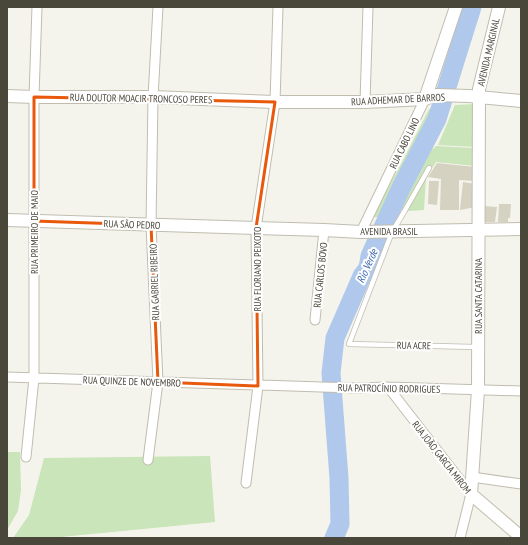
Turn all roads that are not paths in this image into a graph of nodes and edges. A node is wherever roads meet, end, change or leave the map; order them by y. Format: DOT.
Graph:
graph roads {
  1 [pos="37,7"];
  2 [pos="158,7"];
  3 [pos="278,7"];
  4 [pos="368,7"];
  5 [pos="456,7"];
  6 [pos="499,7"];
  7 [pos="7,96"];
  8 [pos="34,97"];
  9 [pos="153,97"];
  10 [pos="431,97"];
  11 [pos="475,97"];
  12 [pos="521,101"];
  13 [pos="275,102"];
  14 [pos="365,102"];
  15 [pos="429,168"];
  16 [pos="7,220"];
  17 [pos="34,221"];
  18 [pos="151,225"];
  19 [pos="256,228"];
  20 [pos="521,229"];
  21 [pos="324,230"];
  22 [pos="479,230"];
  23 [pos="365,232"];
  24 [pos="389,232"];
  25 [pos="315,320"];
  26 [pos="478,347"];
  27 [pos="7,377"];
  28 [pos="34,378"];
  29 [pos="158,382"];
  30 [pos="258,386"];
  31 [pos="388,387"];
  32 [pos="478,390"];
  33 [pos="521,391"];
  34 [pos="26,457"];
  35 [pos="148,460"];
  36 [pos="472,477"];
  37 [pos="246,484"];
  38 [pos="521,484"];
  39 [pos="471,494"];
  40 [pos="521,537"];
  41 [pos="460,538"];
  1 -- 8 [label="street, RUA PRIMEIRO DE MAIO"];
  2 -- 9 [label="street, RUA GABRIEL RIBEIRO"];
  3 -- 13 [label="street, RUA FLORIANO PEIXOTO"];
  4 -- 14 [label="street"];
  5 -- 10 [label="street, RUA CABO LINO"];
  6 -- 11 [label="street, AVENIDA MARGINAL"];
  7 -- 8 [label="street, RUA DOUTOR MOACIR TRONCOSO PERES"];
  8 -- 9 [label="street, RUA DOUTOR MOACIR TRONCOSO PERES"];
  8 -- 17 [label="street, RUA PRIMEIRO DE MAIO"];
  9 -- 13 [label="street, RUA DOUTOR MOACIR TRONCOSO PERES"];
  9 -- 18 [label="street, RUA GABRIEL RIBEIRO"];
  10 -- 11 [label="street, RUA ADHEMAR DE BARROS"];
  10 -- 14 [label="street, RUA ADHEMAR DE BARROS"];
  10 -- 23 [label="street, RUA CABO LINO"];
  11 -- 12 [label="street, RUA ADHEMAR DE BARROS"];
  11 -- 22 [label="street, RUA SANTA CATARINA"];
  13 -- 14 [label="street, RUA ADHEMAR DE BARROS"];
  13 -- 19 [label="street, RUA FLORIANO PEIXOTO"];
  15 -- 24 [label="lane"];
  16 -- 17 [label="street, RUA SÃO PEDRO"];
  17 -- 18 [label="street, RUA SÃO PEDRO"];
  17 -- 28 [label="street, RUA PRIMEIRO DE MAIO"];
  18 -- 19 [label="street, RUA SÃO PEDRO"];
  18 -- 29 [label="street, RUA GABRIEL RIBEIRO"];
  19 -- 21 [label="street, AVENIDA BRASIL"];
  19 -- 30 [label="street, RUA FLORIANO PEIXOTO"];
  20 -- 22 [label="street, AVENIDA BRASIL"];
  21 -- 23 [label="street, AVENIDA BRASIL"];
  21 -- 25 [label="street, RUA CARLOS BOVO"];
  22 -- 24 [label="street, AVENIDA BRASIL"];
  22 -- 26 [label="street, RUA SANTA CATARINA"];
  23 -- 24 [label="street, AVENIDA BRASIL"];
  24 -- 26 [label="lane, RUA ACRE"];
  26 -- 32 [label="street, RUA SANTA CATARINA"];
  27 -- 28 [label="street, RUA QUINZE DE NOVEMBRO"];
  28 -- 29 [label="street, RUA QUINZE DE NOVEMBRO"];
  28 -- 34 [label="street, RUA PRIMEIRO DE MAIO"];
  29 -- 30 [label="street, RUA QUINZE DE NOVEMBRO"];
  29 -- 35 [label="street, RUA GABRIEL RIBEIRO"];
  30 -- 31 [label="street, RUA PATROCÍNIO RODRIGUES"];
  30 -- 37 [label="street, RUA FLORIANO PEIXOTO"];
  31 -- 32 [label="street, RUA PATROCÍNIO RODRIGUES"];
  31 -- 39 [label="street, RUA JOÃO GARCIA MIROM"];
  32 -- 33 [label="street, RUA PATROCÍNIO RODRIGUES"];
  32 -- 36 [label="street, RUA SANTA CATARINA"];
  36 -- 38 [label="street"];
  36 -- 39 [label="street, RUA SANTA CATARINA"];
  39 -- 40 [label="street, RUA JOÃO GARCIA MIROM"];
  39 -- 41 [label="street"];
}
